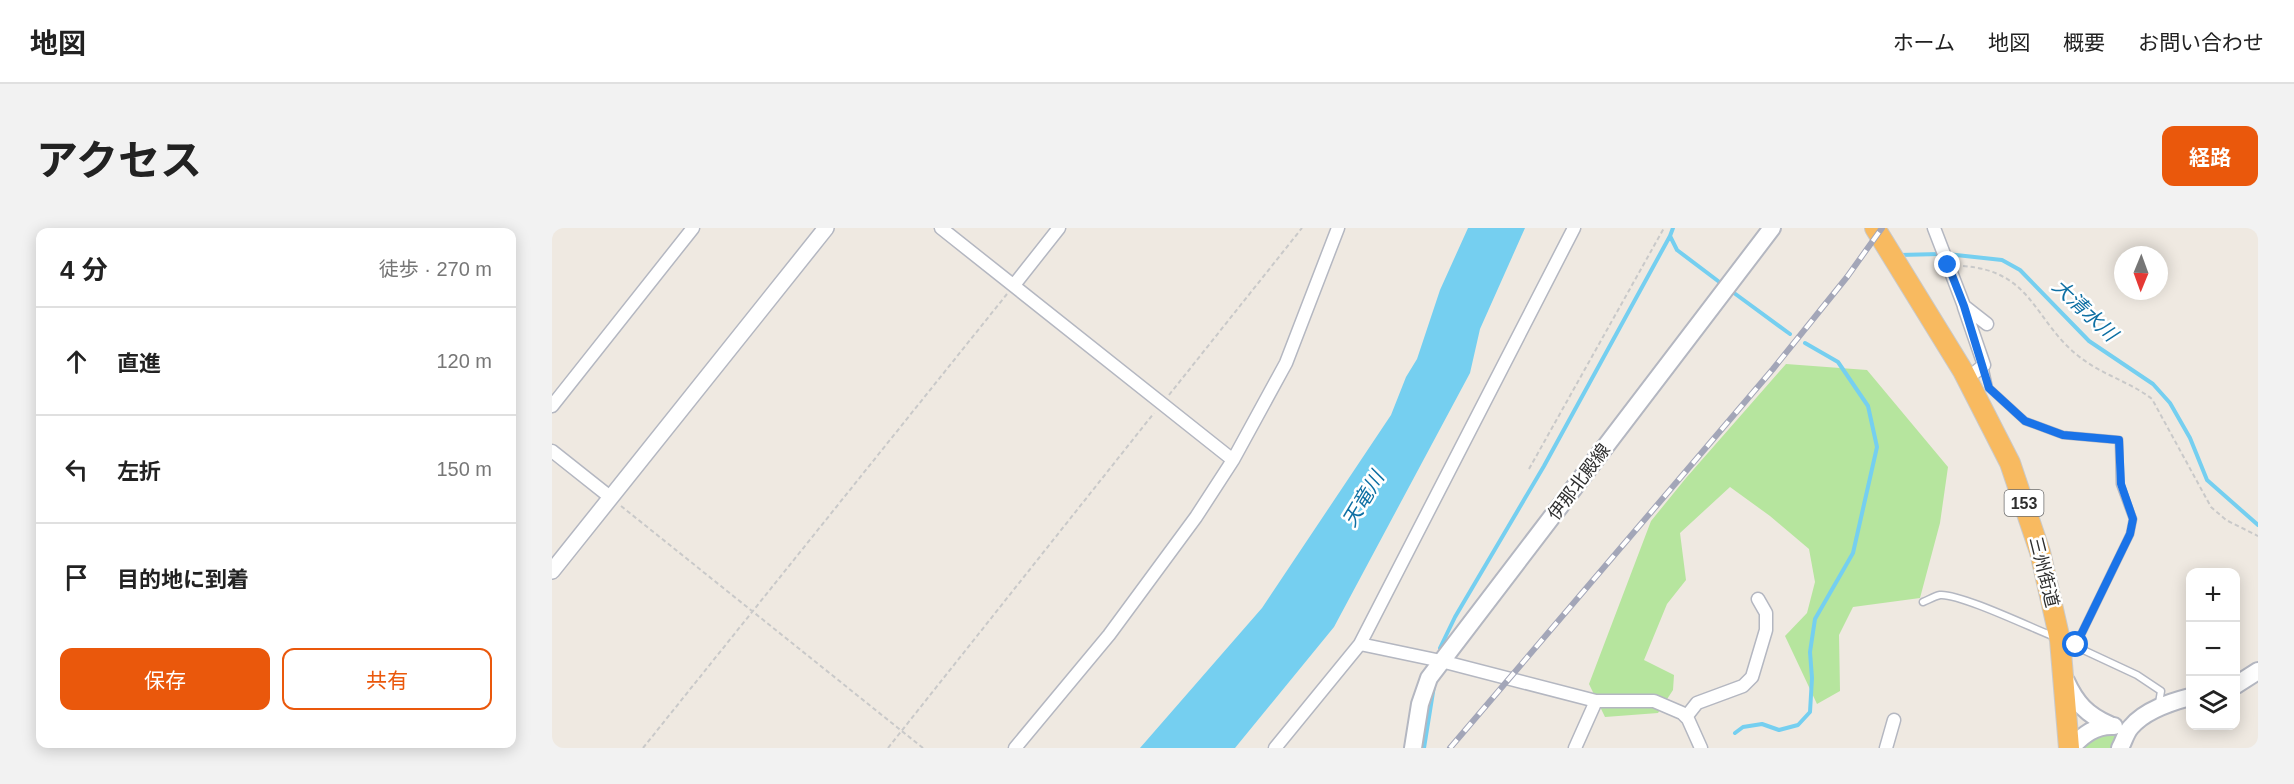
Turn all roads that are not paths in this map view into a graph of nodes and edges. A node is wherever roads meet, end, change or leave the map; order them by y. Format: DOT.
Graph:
graph roads {
  1 [pos="693,228"];
  2 [pos="826,228"];
  3 [pos="942,228"];
  4 [pos="1059,228"];
  5 [pos="1338,228"];
  6 [pos="1574,228"];
  7 [pos="1772,228"];
  8 [pos="1875,228"];
  9 [pos="1934,228"];
  10 [pos="1014,285"];
  11 [pos="1964,306"];
  12 [pos="1987,324"];
  13 [pos="1984,365"];
  14 [pos="1967,379"];
  15 [pos="552,406"];
  16 [pos="552,451"];
  17 [pos="1233,460"];
  18 [pos="610,496"];
  19 [pos="552,571"];
  20 [pos="1758,599"];
  21 [pos="1923,602"];
  22 [pos="2068,642"];
  23 [pos="1360,644"];
  24 [pos="1441,661"];
  25 [pos="2258,671"];
  26 [pos="2064,677"];
  27 [pos="2240,682"];
  28 [pos="2186,698"];
  29 [pos="1596,701"];
  30 [pos="2157,709"];
  31 [pos="1686,717"];
  32 [pos="1894,720"];
  33 [pos="2110,725"];
  34 [pos="2130,727"];
  35 [pos="1015,748"];
  36 [pos="1275,748"];
  37 [pos="1413,748"];
  38 [pos="1575,748"];
  39 [pos="1701,748"];
  40 [pos="1886,748"];
  41 [pos="2070,748"];
  42 [pos="2120,748"];
  1 -- 15 [label="street"];
  2 -- 18 [label="street"];
  3 -- 10 [label="street"];
  4 -- 10 [label="street"];
  5 -- 17 [label="street"];
  6 -- 23 [label="street"];
  7 -- 24 [label="main road, 伊那北殿線"];
  8 -- 14 [label="highway, 三州街道 / 153"];
  9 -- 11 [label="street"];
  10 -- 17 [label="street"];
  11 -- 12 [label="street"];
  11 -- 13 [label="street"];
  13 -- 14 [label="street"];
  13 -- 22 [label="lane"];
  14 -- 22 [label="highway, 三州街道 / 153"];
  16 -- 18 [label="street"];
  17 -- 35 [label="street"];
  18 -- 19 [label="street"];
  20 -- 31 [label="street"];
  21 -- 22 [label="lane"];
  22 -- 26 [label="highway, 三州街道 / 153"];
  22 -- 30 [label="lane"];
  23 -- 24 [label="street"];
  23 -- 36 [label="street"];
  24 -- 29 [label="street"];
  24 -- 37 [label="main road, 伊那北殿線"];
  25 -- 27 [label="main road"];
  26 -- 33 [label="main road"];
  26 -- 41 [label="highway, 三州街道 / 153"];
  28 -- 30 [label="main road"];
  29 -- 31 [label="street"];
  29 -- 38 [label="street"];
  30 -- 34 [label="main road"];
  31 -- 39 [label="street"];
  32 -- 40 [label="street"];
  33 -- 34 [label="main road"];
  33 -- 41 [label="main road"];
  34 -- 42 [label="main road"];
}
